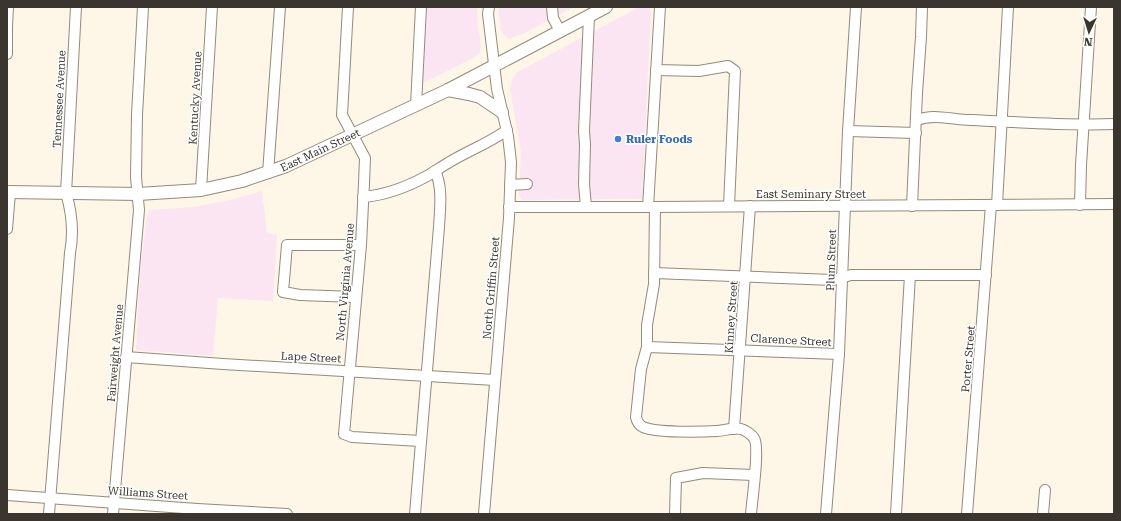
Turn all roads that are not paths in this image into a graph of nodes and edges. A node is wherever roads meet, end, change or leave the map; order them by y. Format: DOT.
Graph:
graph roads {
  1 [pos="8,7"];
  2 [pos="76,7"];
  3 [pos="143,7"];
  4 [pos="212,7"];
  5 [pos="280,7"];
  6 [pos="348,7"];
  7 [pos="421,7"];
  8 [pos="489,7"];
  9 [pos="552,7"];
  10 [pos="606,7"];
  11 [pos="660,7"];
  12 [pos="856,7"];
  13 [pos="922,7"];
  14 [pos="1008,7"];
  15 [pos="1091,7"];
  16 [pos="589,16"];
  17 [pos="7,28"];
  18 [pos="560,31"];
  19 [pos="7,54"];
  20 [pos="494,65"];
  21 [pos="656,70"];
  22 [pos="448,90"];
  23 [pos="416,105"];
  24 [pos="502,112"];
  25 [pos="917,120"];
  26 [pos="1002,122"];
  27 [pos="1114,124"];
  28 [pos="1084,125"];
  29 [pos="507,130"];
  30 [pos="848,132"];
  31 [pos="916,133"];
  32 [pos="352,135"];
  33 [pos="435,171"];
  34 [pos="268,173"];
  35 [pos="527,184"];
  36 [pos="510,185"];
  37 [pos="201,190"];
  38 [pos="9,192"];
  39 [pos="66,193"];
  40 [pos="138,194"];
  41 [pos="363,197"];
  42 [pos="1114,204"];
  43 [pos="845,205"];
  44 [pos="994,205"];
  45 [pos="1080,205"];
  46 [pos="729,206"];
  47 [pos="750,206"];
  48 [pos="912,206"];
  49 [pos="509,207"];
  50 [pos="652,207"];
  51 [pos="586,208"];
  52 [pos="7,229"];
  53 [pos="361,244"];
  54 [pos="654,273"];
  55 [pos="910,275"];
  56 [pos="986,275"];
  57 [pos="746,277"];
  58 [pos="842,278"];
  59 [pos="355,298"];
  60 [pos="646,347"];
  61 [pos="740,350"];
  62 [pos="839,354"];
  63 [pos="126,357"];
  64 [pos="349,371"];
  65 [pos="426,375"];
  66 [pos="495,380"];
  67 [pos="734,429"];
  68 [pos="420,441"];
  69 [pos="754,475"];
  70 [pos="1045,490"];
  71 [pos="7,495"];
  72 [pos="50,498"];
  73 [pos="114,503"];
  74 [pos="197,512"];
  75 [pos="49,514"];
  76 [pos="113,514"];
  77 [pos="287,514"];
  78 [pos="415,514"];
  79 [pos="484,514"];
  80 [pos="674,514"];
  81 [pos="751,514"];
  82 [pos="826,514"];
  83 [pos="896,514"];
  84 [pos="968,514"];
  85 [pos="1043,514"];
  1 -- 17 [label="street"];
  2 -- 39 [label="street, Tennessee Avenue"];
  3 -- 40 [label="street, Fairweight Avenue"];
  4 -- 37 [label="street, Kentucky Avenue"];
  5 -- 34 [label="street"];
  6 -- 32 [label="street, North Virginia Avenue"];
  7 -- 23 [label="street"];
  8 -- 20 [label="street, North Griffin Street"];
  9 -- 18 [label="street"];
  10 -- 16 [label="main road, East Main Street"];
  11 -- 21 [label="street"];
  12 -- 30 [label="street, Plum Street"];
  13 -- 25 [label="street"];
  14 -- 26 [label="street, Porter Street"];
  15 -- 28 [label="street"];
  16 -- 18 [label="main road, East Main Street"];
  16 -- 51 [label="street"];
  17 -- 19 [label="street"];
  18 -- 20 [label="main road, East Main Street"];
  20 -- 22 [label="main road, East Main Street"];
  20 -- 24 [label="street, North Griffin Street"];
  21 -- 46 [label="street"];
  21 -- 50 [label="street"];
  22 -- 23 [label="main road, East Main Street"];
  22 -- 24 [label="main road"];
  23 -- 32 [label="main road, East Main Street"];
  24 -- 29 [label="street, North Griffin Street"];
  25 -- 26 [label="street"];
  25 -- 31 [label="street"];
  26 -- 28 [label="street"];
  26 -- 44 [label="street, Porter Street"];
  27 -- 28 [label="street"];
  28 -- 45 [label="street"];
  29 -- 33 [label="street"];
  29 -- 36 [label="street, North Griffin Street"];
  30 -- 31 [label="street"];
  30 -- 43 [label="street, Plum Street"];
  31 -- 48 [label="street"];
  32 -- 34 [label="main road, East Main Street"];
  32 -- 41 [label="street, North Virginia Avenue"];
  33 -- 41 [label="street"];
  33 -- 65 [label="street"];
  34 -- 37 [label="main road, East Main Street"];
  35 -- 36 [label="street"];
  36 -- 49 [label="street, North Griffin Street"];
  37 -- 40 [label="main road, East Main Street"];
  38 -- 39 [label="main road, East Main Street"];
  38 -- 52 [label="street"];
  39 -- 40 [label="main road, East Main Street"];
  39 -- 72 [label="street, Tennessee Avenue"];
  40 -- 63 [label="street, Fairweight Avenue"];
  41 -- 53 [label="street, North Virginia Avenue"];
  42 -- 45 [label="street, East Seminary Street"];
  43 -- 47 [label="street, East Seminary Street"];
  43 -- 48 [label="street, East Seminary Street"];
  43 -- 58 [label="street, Plum Street"];
  44 -- 45 [label="street, East Seminary Street"];
  44 -- 48 [label="street, East Seminary Street"];
  44 -- 56 [label="street, Porter Street"];
  46 -- 47 [label="street, East Seminary Street"];
  46 -- 50 [label="street, East Seminary Street"];
  47 -- 57 [label="street, Kinney Street"];
  49 -- 51 [label="street, East Seminary Street"];
  49 -- 66 [label="street, North Griffin Street"];
  50 -- 51 [label="street, East Seminary Street"];
  50 -- 54 [label="street"];
  53 -- 59 [label="street, North Virginia Avenue"];
  53 -- 59 [label="street"];
  54 -- 57 [label="street"];
  54 -- 60 [label="street"];
  55 -- 56 [label="street"];
  55 -- 58 [label="street"];
  55 -- 83 [label="street"];
  56 -- 84 [label="street, Porter Street"];
  57 -- 58 [label="street"];
  57 -- 61 [label="street, Kinney Street"];
  58 -- 62 [label="street, Plum Street"];
  59 -- 64 [label="street, North Virginia Avenue"];
  60 -- 61 [label="street, Clarence Street"];
  60 -- 67 [label="street"];
  61 -- 62 [label="street, Clarence Street"];
  61 -- 67 [label="street, Kinney Street"];
  62 -- 82 [label="street, Plum Street"];
  63 -- 64 [label="street, Lape Street"];
  63 -- 73 [label="street, Fairweight Avenue"];
  64 -- 65 [label="street, Lape Street"];
  64 -- 68 [label="street, North Virginia Avenue"];
  65 -- 66 [label="street, Lape Street"];
  65 -- 68 [label="street"];
  66 -- 79 [label="street, North Griffin Street"];
  67 -- 69 [label="street"];
  68 -- 78 [label="street"];
  69 -- 80 [label="street"];
  69 -- 81 [label="street"];
  70 -- 85 [label="street"];
  71 -- 72 [label="street, Williams Street"];
  72 -- 73 [label="street, Williams Street"];
  72 -- 75 [label="street, Tennessee Avenue"];
  73 -- 74 [label="street, Williams Street"];
  73 -- 76 [label="street, Fairweight Avenue"];
  74 -- 77 [label="street, Williams Street"];
}
